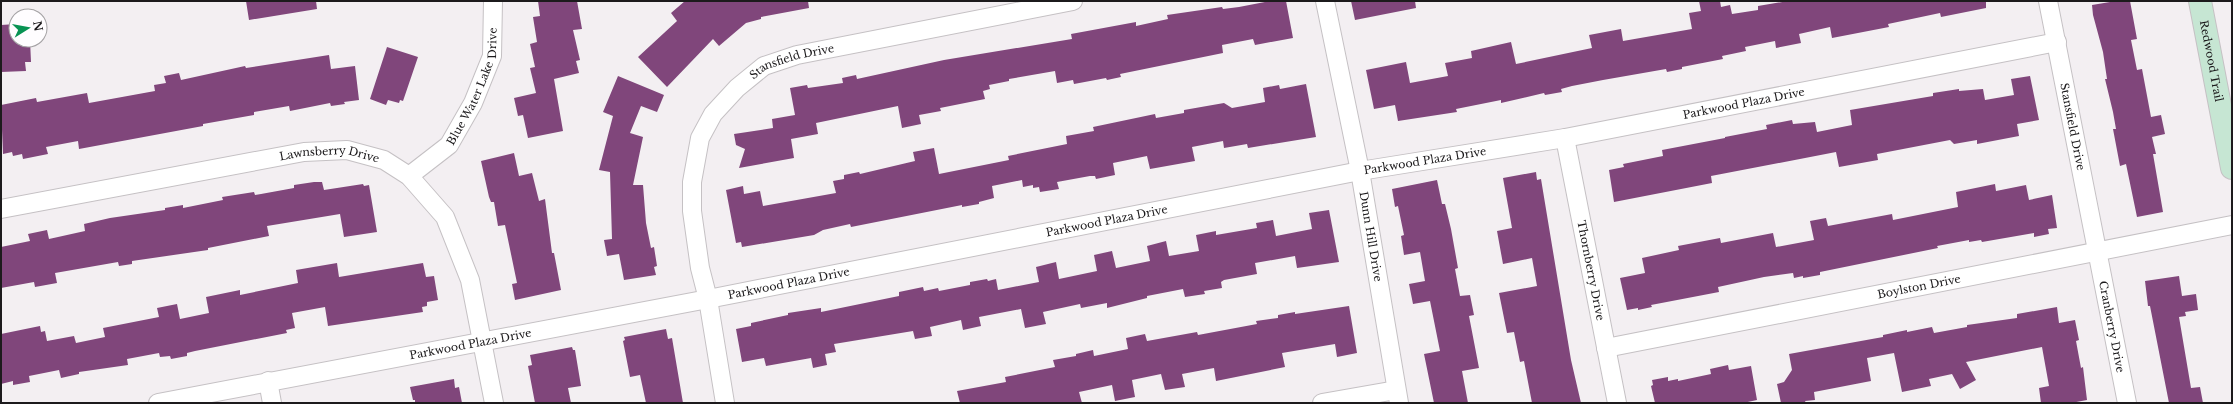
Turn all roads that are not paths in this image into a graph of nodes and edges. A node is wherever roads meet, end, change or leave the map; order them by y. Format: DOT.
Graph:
graph roads {
  1 [pos="493,1"];
  2 [pos="1073,1"];
  3 [pos="1325,1"];
  4 [pos="2048,1"];
  5 [pos="2200,1"];
  6 [pos="2056,42"];
  7 [pos="1565,138"];
  8 [pos="2232,168"];
  9 [pos="1360,171"];
  10 [pos="409,176"];
  11 [pos="1,209"];
  12 [pos="2232,225"];
  13 [pos="2097,251"];
  14 [pos="708,299"];
  15 [pos="482,341"];
  16 [pos="1606,348"];
  17 [pos="268,381"];
  18 [pos="1398,396"];
  19 [pos="158,403"];
  20 [pos="272,403"];
  21 [pos="494,403"];
  22 [pos="725,403"];
  23 [pos="1322,403"];
  24 [pos="1617,403"];
  25 [pos="2127,403"];
  1 -- 10 [label="street, Blue Water Lake Drive"];
  2 -- 14 [label="street, Stansfield Drive"];
  3 -- 9 [label="street, Dunn Hill Drive"];
  4 -- 6 [label="street, Stansfield Drive"];
  5 -- 8 [label="street, Redwood Trail"];
  6 -- 7 [label="street, Parkwood Plaza Drive"];
  6 -- 13 [label="street, Stansfield Drive"];
  7 -- 9 [label="street, Parkwood Plaza Drive"];
  7 -- 16 [label="street, Thornberry Drive"];
  9 -- 14 [label="street, Parkwood Plaza Drive"];
  9 -- 18 [label="street, Dunn Hill Drive"];
  10 -- 11 [label="street, Lawnsberry Drive"];
  10 -- 15 [label="street, Lawnsberry Drive"];
  12 -- 13 [label="street, Boylston Drive"];
  13 -- 16 [label="street, Boylston Drive"];
  13 -- 25 [label="street, Cranberry Drive"];
  14 -- 15 [label="street, Parkwood Plaza Drive"];
  14 -- 22 [label="street, Stansfield Drive"];
  15 -- 17 [label="street, Parkwood Plaza Drive"];
  15 -- 21 [label="street, Lawnsberry Drive"];
  16 -- 24 [label="street, Thornberry Drive"];
  17 -- 19 [label="street, Parkwood Plaza Drive"];
  17 -- 20 [label="street"];
  18 -- 23 [label="street"];
}
